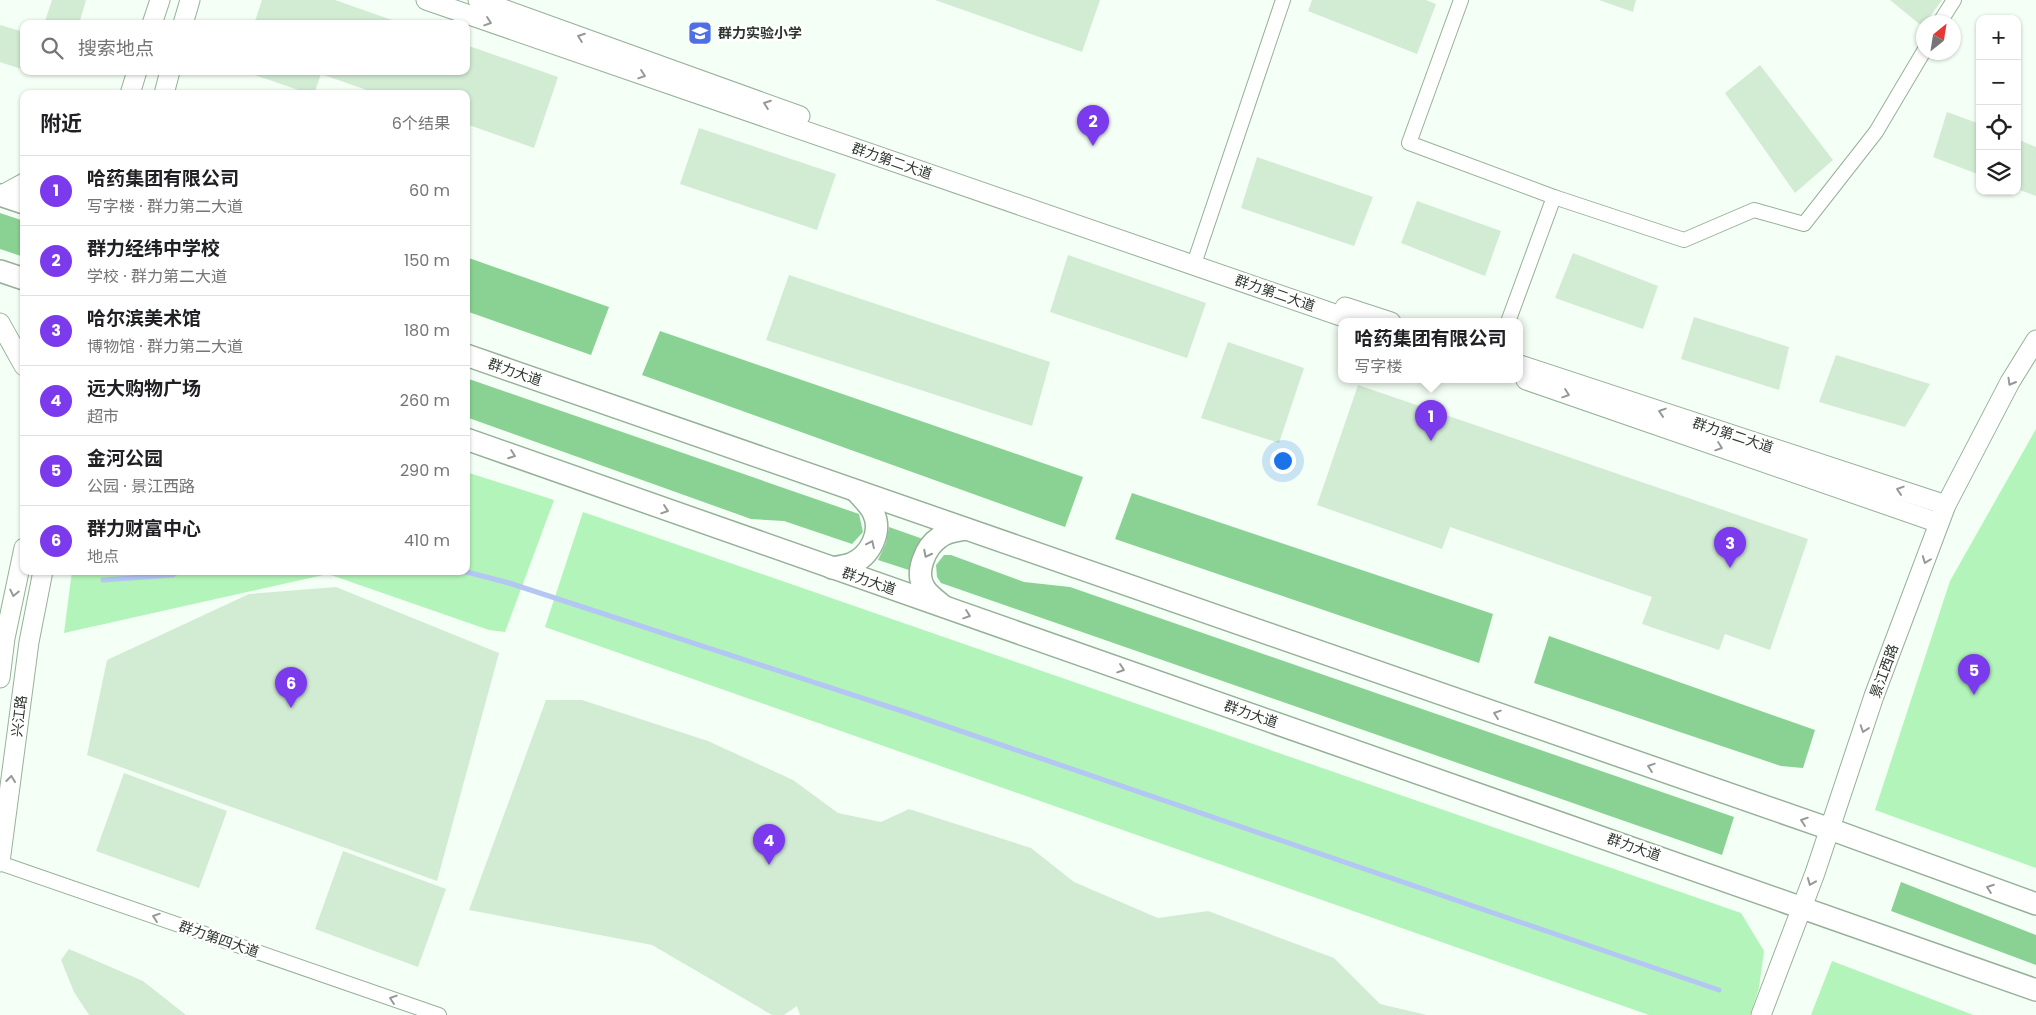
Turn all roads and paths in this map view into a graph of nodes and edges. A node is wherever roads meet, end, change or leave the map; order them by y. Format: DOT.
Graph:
graph roads {
  1 [pos="160,0"];
  2 [pos="190,0"];
  3 [pos="426,0"];
  4 [pos="478,0"];
  5 [pos="1283,0"];
  6 [pos="1461,0"];
  7 [pos="1954,0"];
  8 [pos="1944,15"];
  9 [pos="153,20"];
  10 [pos="184,20"];
  11 [pos="1919,60"];
  12 [pos="136,75"];
  13 [pos="169,75"];
  14 [pos="131,90"];
  15 [pos="165,90"];
  16 [pos="20,185"];
  17 [pos="1,195"];
  18 [pos="1554,198"];
  19 [pos="20,202"];
  20 [pos="1196,258"];
  21 [pos="0,271"];
  22 [pos="20,278"];
  23 [pos="1346,318"];
  24 [pos="1379,318"];
  25 [pos="1509,318"];
  26 [pos="0,323"];
  27 [pos="2036,340"];
  28 [pos="470,356"];
  29 [pos="20,359"];
  30 [pos="1523,366"];
  31 [pos="1523,379"];
  32 [pos="470,440"];
  33 [pos="855,490"];
  34 [pos="1946,505"];
  35 [pos="1939,523"];
  36 [pos="966,529"];
  37 [pos="20,567"];
  38 [pos="832,568"];
  39 [pos="42,575"];
  40 [pos="943,607"];
  41 [pos="0,678"];
  42 [pos="1830,829"];
  43 [pos="0,862"];
  44 [pos="2036,904"];
  45 [pos="1802,906"];
  46 [pos="2036,990"];
  47 [pos="439,1015"];
  48 [pos="1760,1015"];
  1 -- 9 [label="main road"];
  2 -- 10 [label="main road"];
  3 -- 23 [label="main road, 群力第二大道, one-way"];
  20 -- 4 [label="main road, 群力第二大道, one-way"];
  5 -- 20 [label="street"];
  6 -- 18 [label="street"];
  7 -- 8 [label="street"];
  11 -- 18 [label="street"];
  12 -- 14 [label="main road"];
  13 -- 15 [label="main road"];
  16 -- 17 [label="main road"];
  17 -- 19 [label="main road"];
  18 -- 25 [label="street"];
  20 -- 24 [label="main road, 群力第二大道"];
  21 -- 22 [label="main road"];
  26 -- 29 [label="main road"];
  27 -- 34 [label="main road, 景江西路, one-way"];
  28 -- 33 [label="main road, 群力大道"];
  34 -- 30 [label="main road, 群力第二大道, one-way"];
  31 -- 35 [label="main road, 群力第二大道, one-way"];
  32 -- 38 [label="main road, 群力大道, one-way"];
  33 -- 36 [label="main road, 群力大道"];
  38 -- 33 [label="main road, one-way"];
  34 -- 35 [label="main road, 景江西路"];
  35 -- 42 [label="main road, 景江西路, one-way"];
  36 -- 40 [label="main road, one-way"];
  42 -- 36 [label="main road, 群力大道, one-way"];
  37 -- 41 [label="main road, one-way"];
  38 -- 40 [label="main road, 群力大道"];
  43 -- 39 [label="main road, 兴江路, one-way"];
  40 -- 45 [label="main road, 群力大道, one-way"];
  44 -- 42 [label="main road, 群力大道, one-way"];
  42 -- 45 [label="main road, 景江西路, one-way"];
  47 -- 43 [label="street, 群力第四大道, one-way"];
  45 -- 46 [label="main road, 群力大道"];
  45 -- 48 [label="main road, 景江西路"];
}
